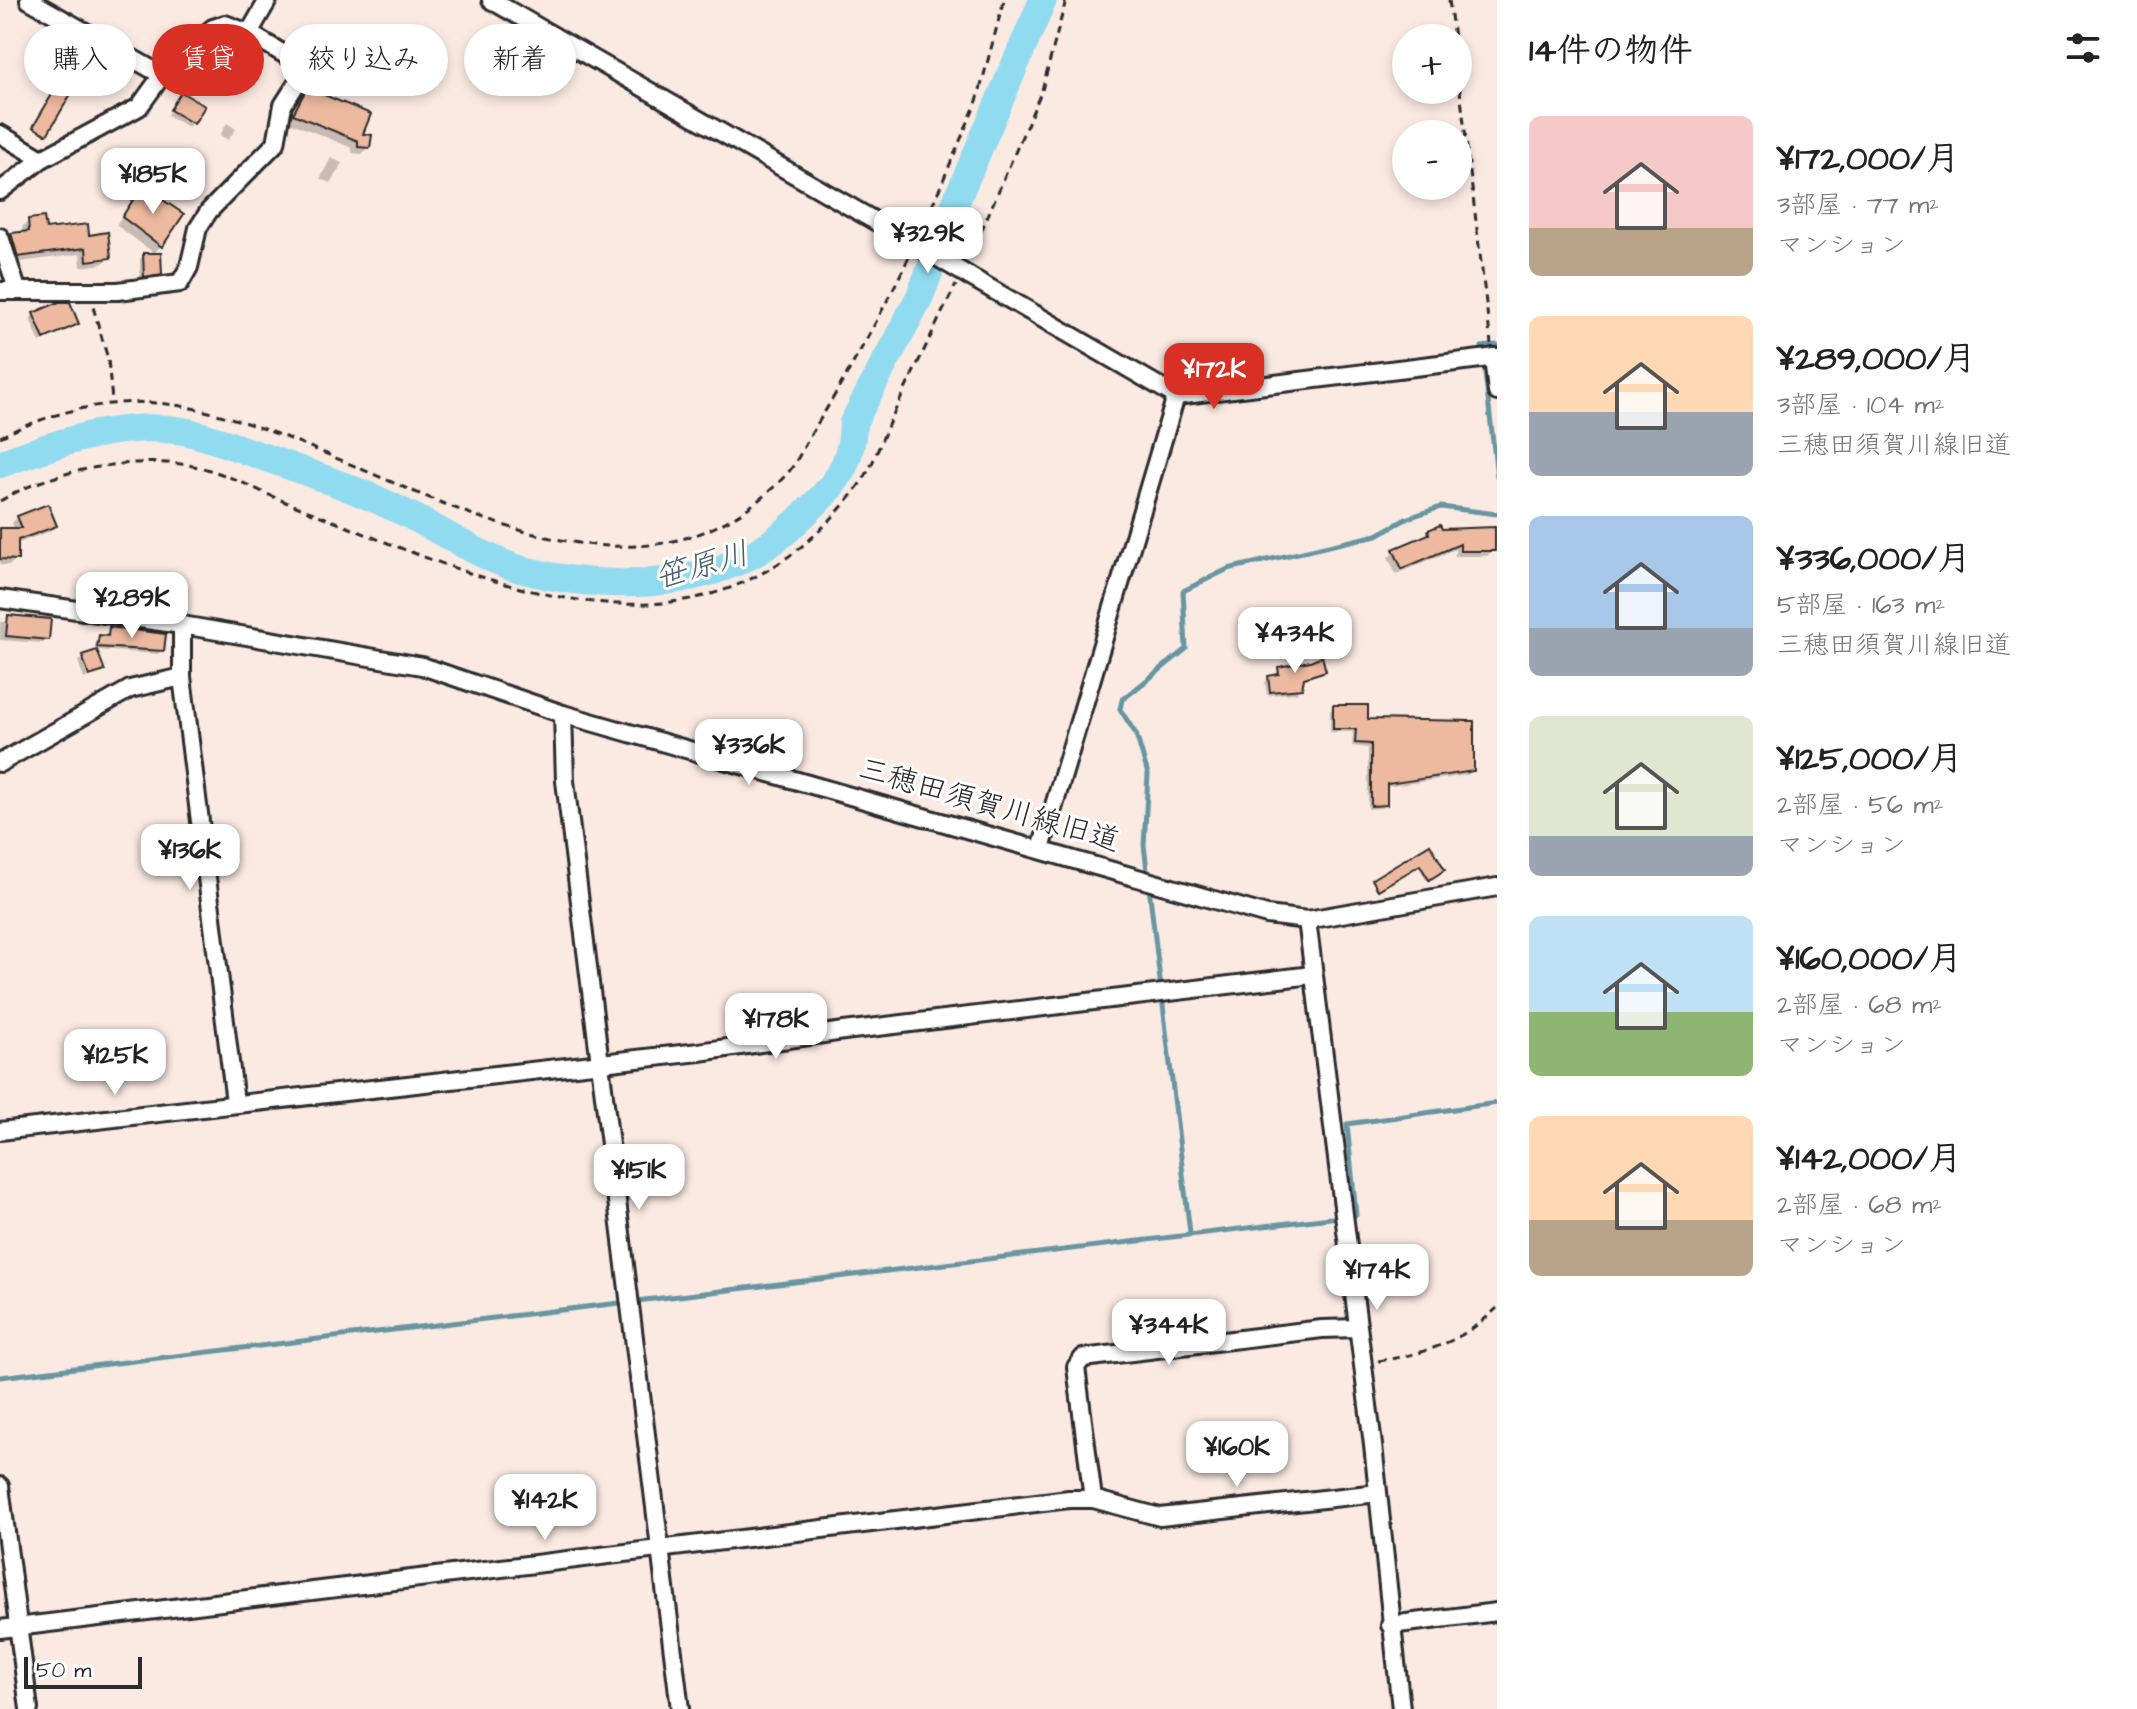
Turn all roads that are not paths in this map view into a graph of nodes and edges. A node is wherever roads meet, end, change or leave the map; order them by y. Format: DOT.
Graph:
graph roads {
  1 [pos="29,0"];
  2 [pos="268,0"];
  3 [pos="491,0"];
  4 [pos="254,24"];
  5 [pos="264,42"];
  6 [pos="152,69"];
  7 [pos="152,87"];
  8 [pos="0,134"];
  9 [pos="42,159"];
  10 [pos="0,191"];
  11 [pos="0,237"];
  12 [pos="8,290"];
  13 [pos="1495,357"];
  14 [pos="1497,392"];
  15 [pos="1176,396"];
  16 [pos="0,599"];
  17 [pos="182,625"];
  18 [pos="182,677"];
  19 [pos="563,714"];
  20 [pos="0,763"];
  21 [pos="1041,849"];
  22 [pos="1497,887"];
  23 [pos="1307,920"];
  24 [pos="1312,975"];
  25 [pos="601,1061"];
  26 [pos="235,1102"];
  27 [pos="0,1131"];
  28 [pos="1358,1328"];
  29 [pos="0,1486"];
  30 [pos="1378,1493"];
  31 [pos="1093,1499"];
  32 [pos="659,1551"];
  33 [pos="1497,1612"];
  34 [pos="1390,1625"];
  35 [pos="20,1627"];
  36 [pos="0,1629"];
  37 [pos="29,1709"];
  38 [pos="680,1709"];
  39 [pos="1401,1709"];
  1 -- 6 [label="street"];
  2 -- 4 [label="street"];
  3 -- 15 [label="street, bridge"];
  5 -- 12 [label="street"];
  7 -- 9 [label="street"];
  8 -- 9 [label="street"];
  9 -- 10 [label="street"];
  11 -- 12 [label="street"];
  13 -- 14 [label="street"];
  13 -- 15 [label="street"];
  15 -- 21 [label="street"];
  16 -- 17 [label="street, 三穂田須賀川線旧道"];
  17 -- 18 [label="street"];
  17 -- 19 [label="street, 三穂田須賀川線旧道"];
  18 -- 20 [label="street"];
  18 -- 26 [label="street"];
  19 -- 21 [label="street, 三穂田須賀川線旧道"];
  19 -- 25 [label="street"];
  21 -- 23 [label="street, 三穂田須賀川線旧道"];
  22 -- 23 [label="street, 三穂田須賀川線旧道"];
  23 -- 24 [label="street"];
  24 -- 25 [label="street"];
  24 -- 28 [label="street"];
  25 -- 26 [label="street"];
  25 -- 32 [label="street"];
  26 -- 27 [label="street"];
  28 -- 30 [label="street"];
  28 -- 31 [label="street"];
  29 -- 35 [label="street"];
  30 -- 31 [label="street"];
  30 -- 34 [label="street"];
  31 -- 32 [label="street"];
  32 -- 35 [label="street"];
  32 -- 38 [label="street"];
  33 -- 34 [label="street"];
  34 -- 39 [label="street"];
  35 -- 36 [label="street"];
  35 -- 37 [label="street"];
}
